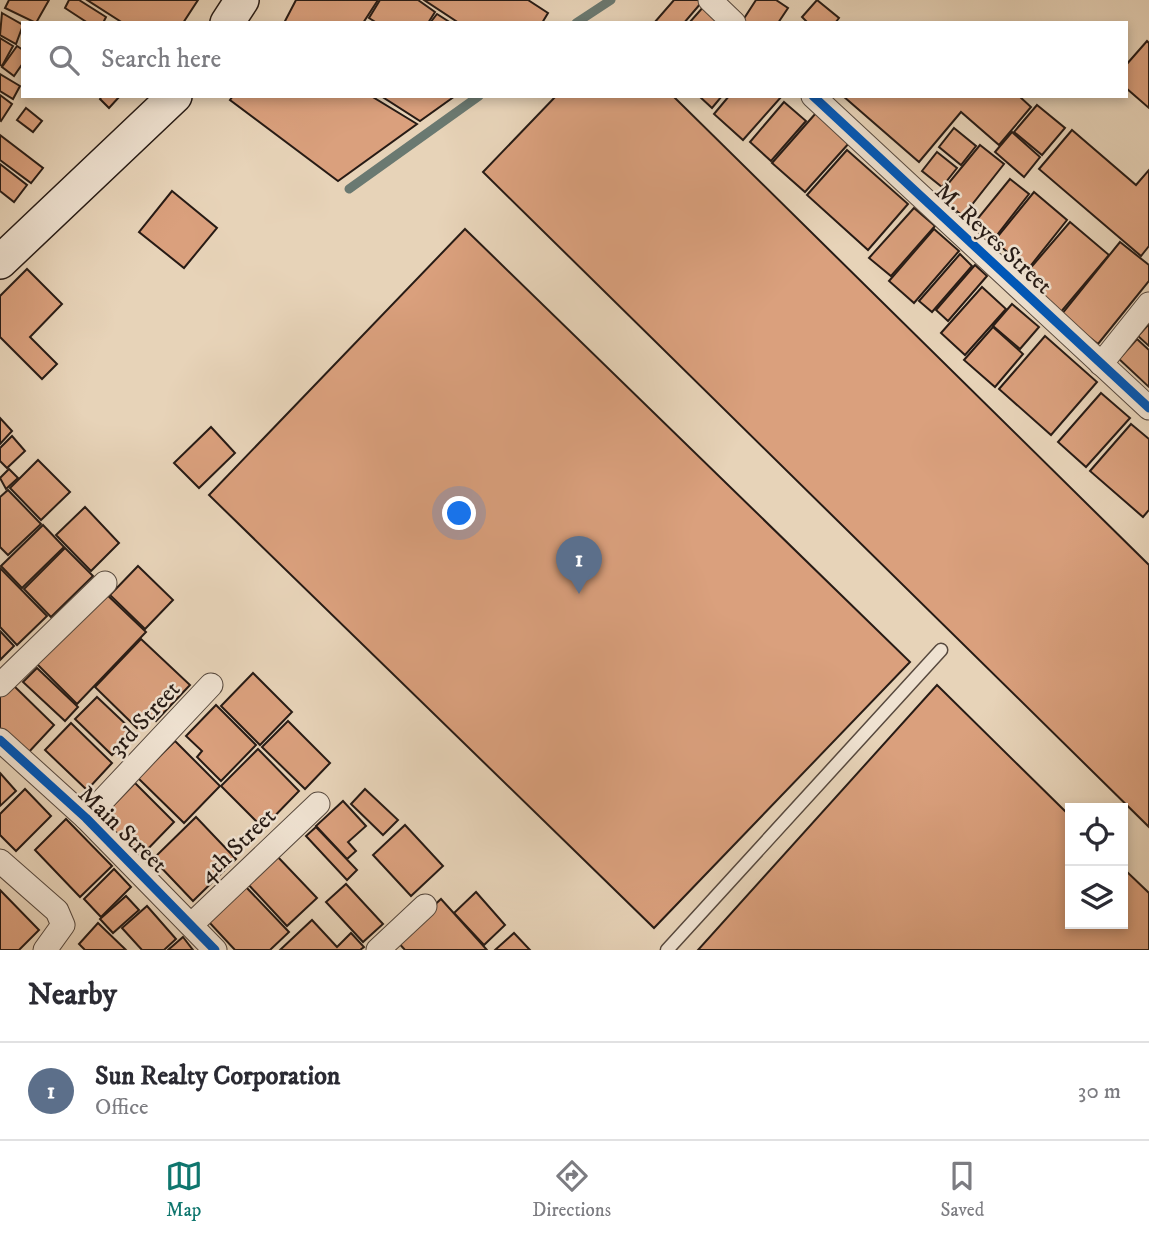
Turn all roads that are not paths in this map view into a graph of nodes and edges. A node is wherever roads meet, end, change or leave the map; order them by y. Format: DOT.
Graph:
graph roads {
  1 [pos="242,0"];
  2 [pos="710,0"];
  3 [pos="228,21"];
  4 [pos="732,21"];
  5 [pos="173,98"];
  6 [pos="815,98"];
  7 [pos="0,262"];
  8 [pos="1149,304"];
  9 [pos="1101,363"];
  10 [pos="1149,408"];
  11 [pos="105,583"];
  12 [pos="941,650"];
  13 [pos="0,685"];
  14 [pos="211,685"];
  15 [pos="0,740"];
  16 [pos="318,804"];
  17 [pos="86,818"];
  18 [pos="0,861"];
  19 [pos="425,906"];
  20 [pos="192,924"];
  21 [pos="45,950"];
  22 [pos="215,950"];
  23 [pos="378,950"];
  24 [pos="667,950"];
  1 -- 3 [label="main road"];
  2 -- 4 [label="street"];
  5 -- 7 [label="main road"];
  6 -- 9 [label="street, M. Reyes Street"];
  8 -- 9 [label="street"];
  9 -- 10 [label="street, M. Reyes Street"];
  11 -- 13 [label="street"];
  12 -- 24 [label="lane"];
  14 -- 17 [label="street, 3rd Street"];
  15 -- 17 [label="street, Main Street"];
  16 -- 20 [label="street, 4th Street"];
  17 -- 20 [label="street, Main Street"];
  18 -- 21 [label="street"];
  19 -- 23 [label="street"];
  20 -- 22 [label="street, Main Street"];
}
